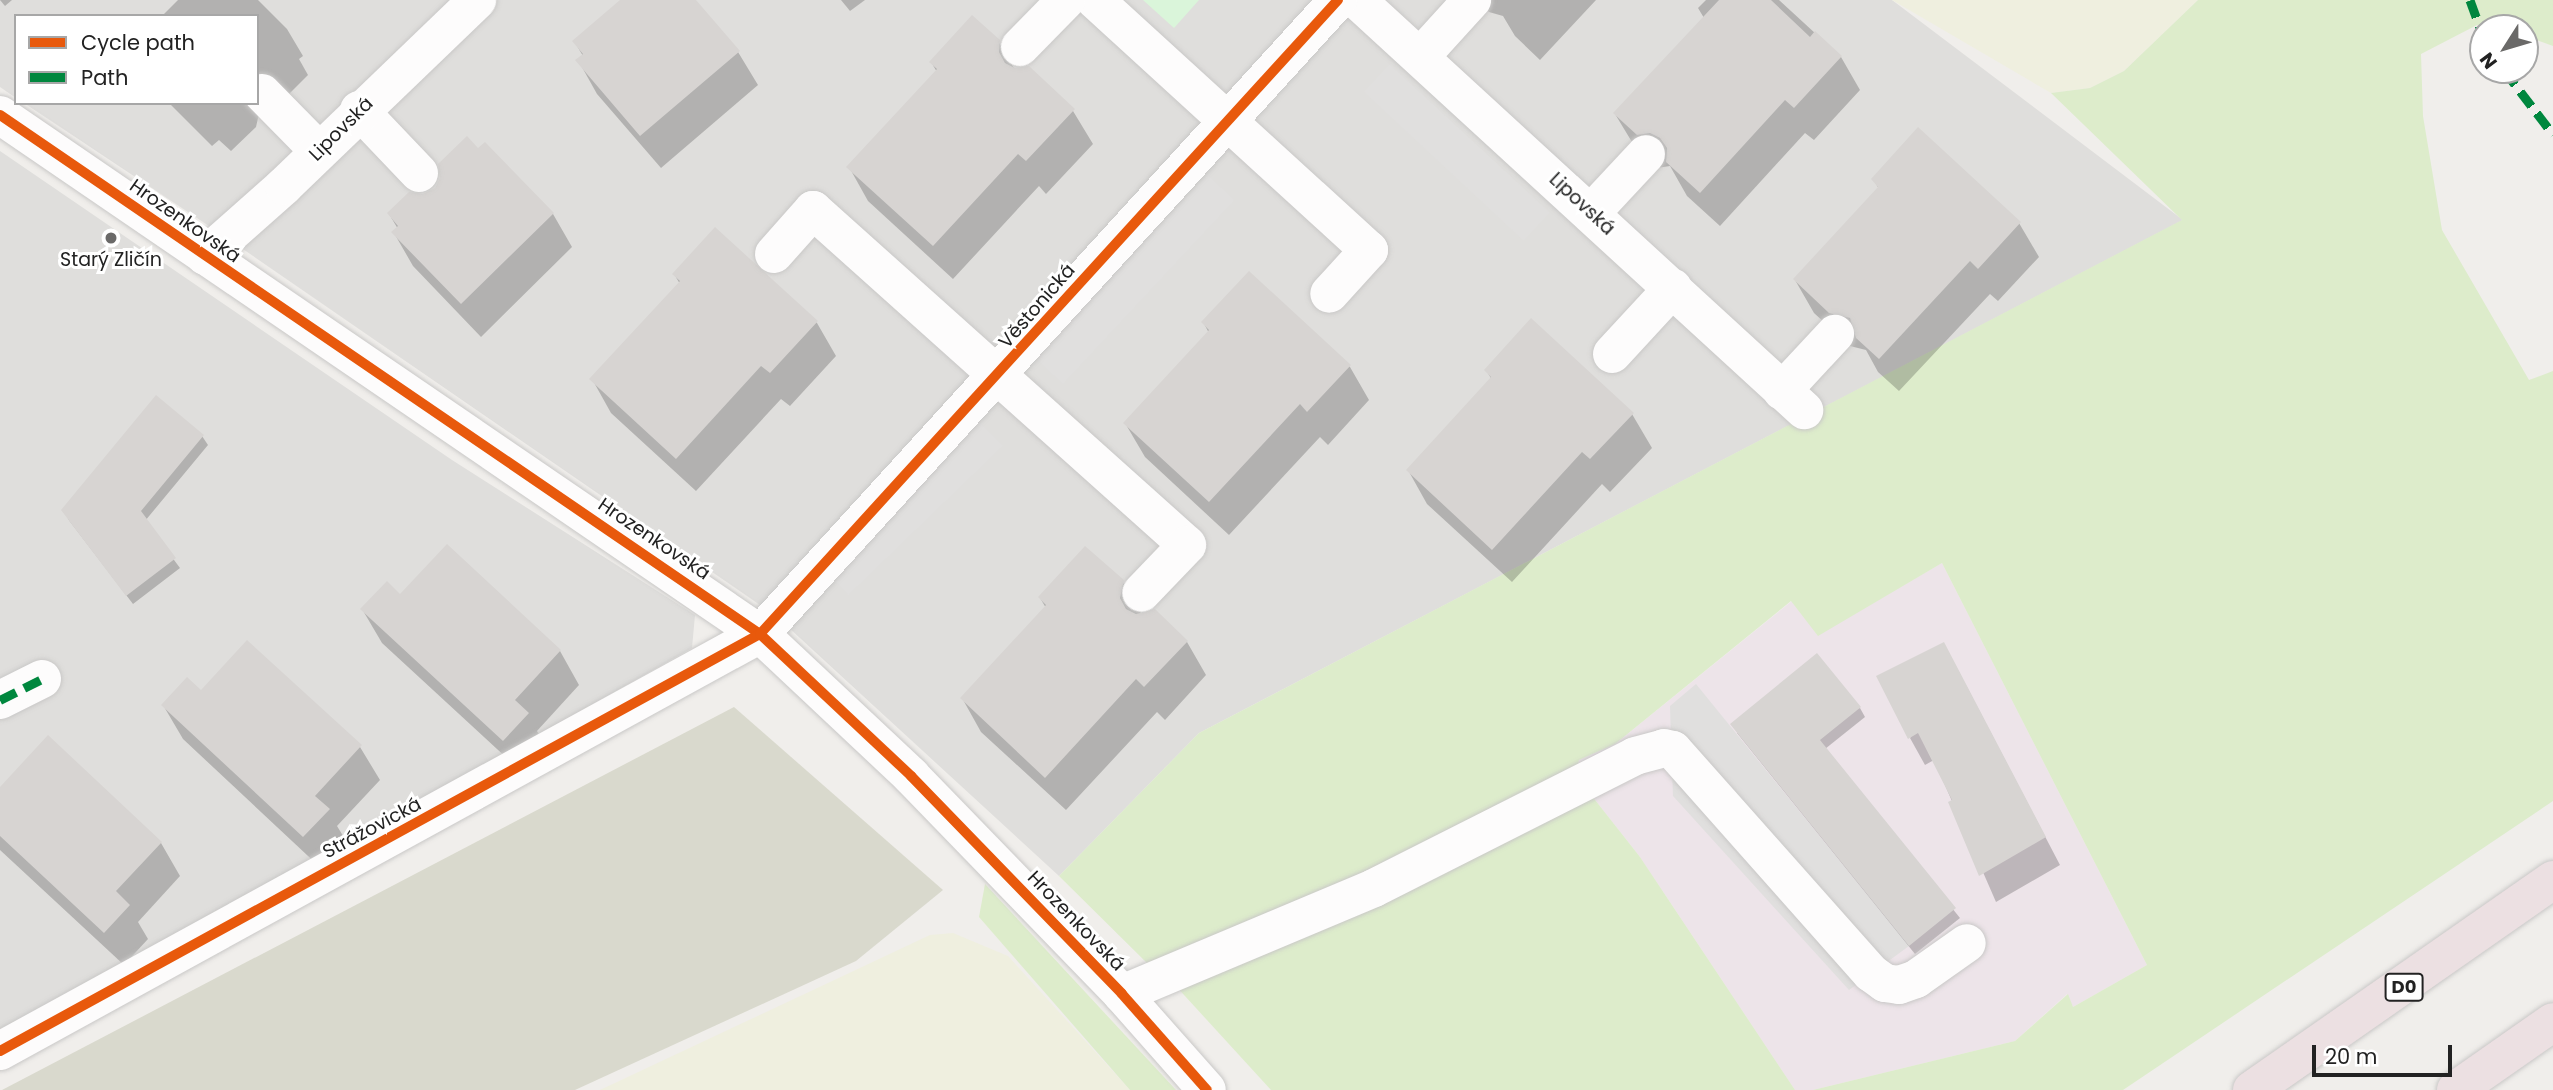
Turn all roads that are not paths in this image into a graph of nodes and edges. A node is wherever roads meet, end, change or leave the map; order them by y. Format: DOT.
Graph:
graph roads {
  1 [pos="477,0"];
  2 [pos="1066,0"];
  3 [pos="1096,0"];
  4 [pos="1338,0"];
  5 [pos="1357,0"];
  6 [pos="1472,0"];
  7 [pos="1020,47"];
  8 [pos="1421,57"];
  9 [pos="262,93"];
  10 [pos="359,110"];
  11 [pos="0,115"];
  12 [pos="1227,118"];
  13 [pos="319,151"];
  14 [pos="1646,154"];
  15 [pos="419,173"];
  16 [pos="1592,212"];
  17 [pos="774,254"];
  18 [pos="205,256"];
  19 [pos="1673,288"];
  20 [pos="1329,294"];
  21 [pos="1835,334"];
  22 [pos="1612,354"];
  23 [pos="997,378"];
  24 [pos="1141,593"];
  25 [pos="760,634"];
  26 [pos="42,679"];
  27 [pos="0,700"];
  28 [pos="2553,880"];
  29 [pos="1967,943"];
  30 [pos="1122,994"];
  31 [pos="2553,1022"];
  32 [pos="0,1051"];
  33 [pos="1207,1090"];
  34 [pos="2252,1090"];
  35 [pos="2456,1090"];
  1 -- 10 [label="street, Lipovská"];
  2 -- 7 [label="street"];
  3 -- 12 [label="street"];
  4 -- 12 [label="street, Věstonická"];
  5 -- 8 [label="street, Lipovská"];
  6 -- 8 [label="street"];
  8 -- 16 [label="street, Lipovská"];
  9 -- 13 [label="street"];
  10 -- 13 [label="street, Lipovská"];
  10 -- 15 [label="street"];
  11 -- 18 [label="street, Hrozenkovská"];
  12 -- 20 [label="street"];
  12 -- 23 [label="street, Věstonická"];
  13 -- 18 [label="street, Lipovská"];
  14 -- 16 [label="street"];
  16 -- 19 [label="street, Lipovská"];
  17 -- 23 [label="street"];
  18 -- 25 [label="street, Hrozenkovská"];
  19 -- 21 [label="street, Lipovská"];
  19 -- 22 [label="street"];
  23 -- 24 [label="street"];
  23 -- 25 [label="street, Věstonická"];
  25 -- 30 [label="street, Hrozenkovská"];
  25 -- 32 [label="street, Strážovická"];
  26 -- 27 [label="street"];
  28 -- 34 [label="highway, D0"];
  29 -- 30 [label="street"];
  30 -- 33 [label="street, Hrozenkovská"];
  31 -- 35 [label="highway"];
}
